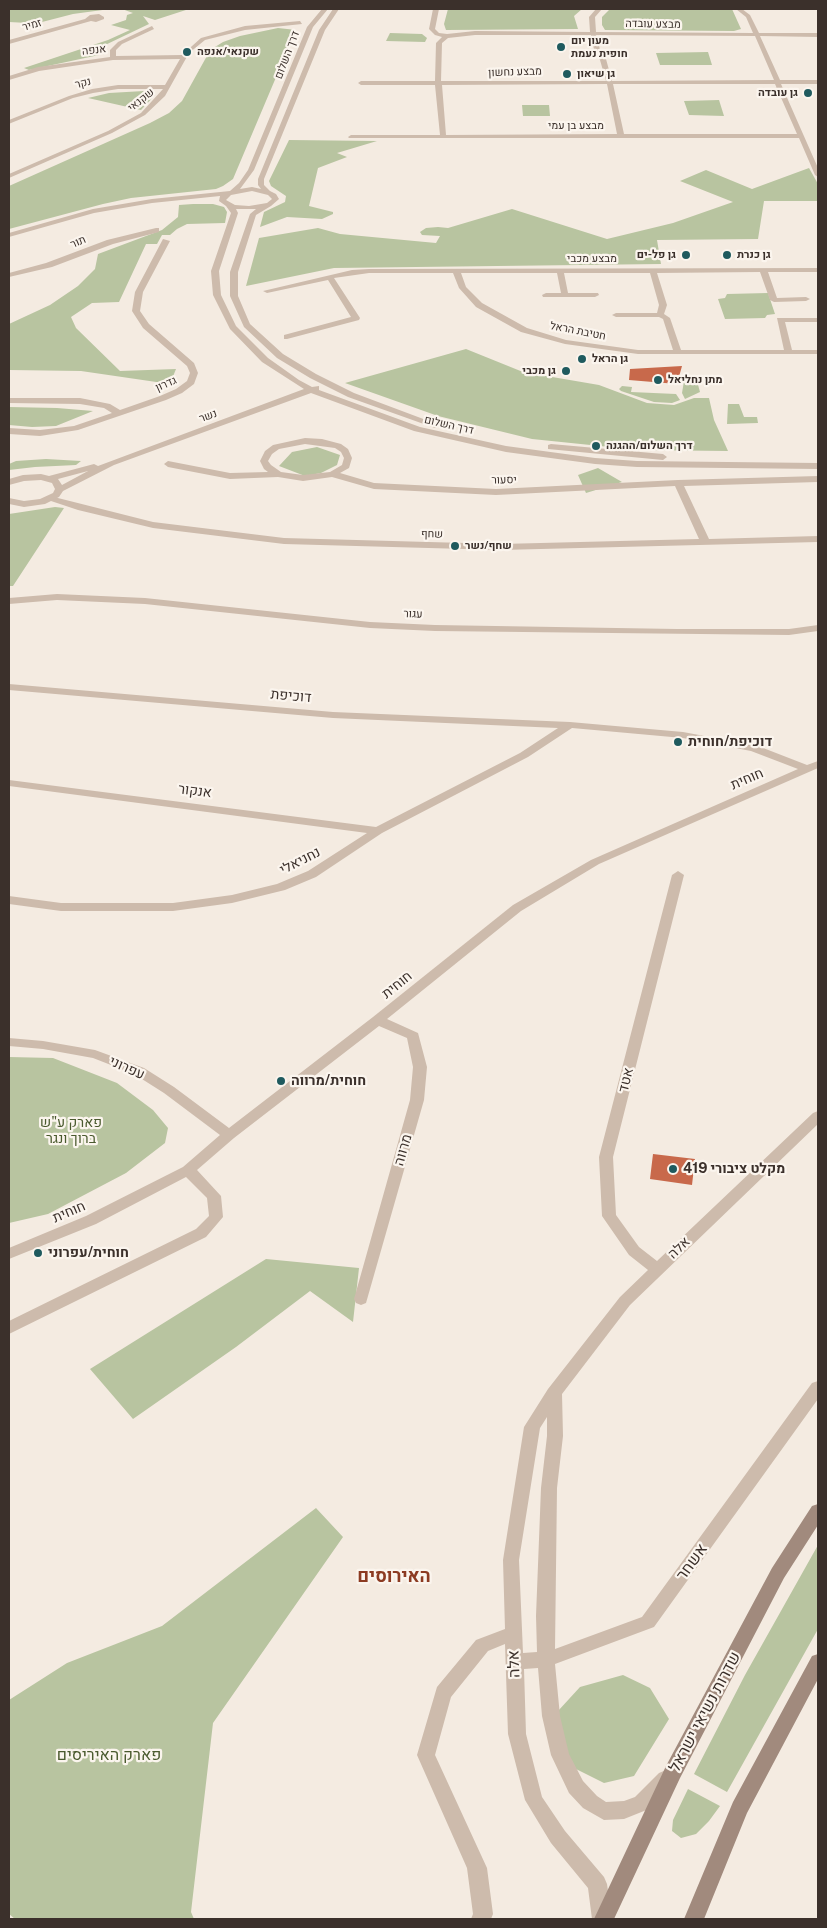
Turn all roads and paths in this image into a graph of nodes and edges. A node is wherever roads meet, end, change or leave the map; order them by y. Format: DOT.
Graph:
graph roads {
  1 [pos="325,9"];
  2 [pos="336,9"];
  3 [pos="436,9"];
  4 [pos="599,9"];
  5 [pos="739,9"];
  6 [pos="90,20"];
  7 [pos="312,25"];
  8 [pos="324,26"];
  9 [pos="152,28"];
  10 [pos="487,34"];
  11 [pos="593,34"];
  12 [pos="757,35"];
  13 [pos="818,35"];
  14 [pos="447,36"];
  15 [pos="454,38"];
  16 [pos="9,42"];
  17 [pos="440,49"];
  18 [pos="184,57"];
  19 [pos="113,58"];
  20 [pos="9,71"];
  21 [pos="18,74"];
  22 [pos="9,78"];
  23 [pos="776,81"];
  24 [pos="438,82"];
  25 [pos="610,82"];
  26 [pos="818,82"];
  27 [pos="361,83"];
  28 [pos="167,87"];
  29 [pos="9,122"];
  30 [pos="621,136"];
  31 [pos="802,136"];
  32 [pos="350,137"];
  33 [pos="443,137"];
  34 [pos="818,175"];
  35 [pos="9,176"];
  36 [pos="231,192"];
  37 [pos="267,192"];
  38 [pos="173,199"];
  39 [pos="227,205"];
  40 [pos="265,206"];
  41 [pos="156,230"];
  42 [pos="9,235"];
  43 [pos="166,241"];
  44 [pos="560,270"];
  45 [pos="653,270"];
  46 [pos="763,270"];
  47 [pos="818,270"];
  48 [pos="456,271"];
  49 [pos="9,275"];
  50 [pos="330,277"];
  51 [pos="267,291"];
  52 [pos="564,295"];
  53 [pos="595,295"];
  54 [pos="546,296"];
  55 [pos="806,299"];
  56 [pos="616,315"];
  57 [pos="660,315"];
  58 [pos="818,320"];
  59 [pos="287,337"];
  60 [pos="678,352"];
  61 [pos="789,352"];
  62 [pos="818,352"];
  63 [pos="328,384"];
  64 [pos="312,390"];
  65 [pos="9,400"];
  66 [pos="119,413"];
  67 [pos="9,431"];
  68 [pos="818,457"];
  69 [pos="111,463"];
  70 [pos="168,464"];
  71 [pos="818,466"];
  72 [pos="278,474"];
  73 [pos="332,474"];
  74 [pos="49,478"];
  75 [pos="818,479"];
  76 [pos="9,482"];
  77 [pos="678,483"];
  78 [pos="60,489"];
  79 [pos="50,499"];
  80 [pos="9,501"];
  81 [pos="818,539"];
  82 [pos="704,541"];
  83 [pos="9,601"];
  84 [pos="818,628"];
  85 [pos="9,688"];
  86 [pos="570,725"];
  87 [pos="813,766"];
  88 [pos="9,783"];
  89 [pos="378,831"];
  90 [pos="678,875"];
  91 [pos="9,900"];
  92 [pos="378,1020"];
  93 [pos="9,1042"];
  94 [pos="818,1116"];
  95 [pos="229,1135"];
  96 [pos="188,1170"];
  97 [pos="9,1254"];
  98 [pos="658,1270"];
  99 [pos="361,1299"];
  100 [pos="9,1328"];
  101 [pos="818,1387"];
  102 [pos="554,1392"];
  103 [pos="818,1510"];
  104 [pos="513,1634"];
  105 [pos="546,1660"];
  106 [pos="514,1661"];
  107 [pos="818,1662"];
  108 [pos="673,1772"];
  109 [pos="481,1919"];
  110 [pos="603,1919"];
  111 [pos="694,1919"];
  1 -- 7 [label="street, דרך השלום"];
  2 -- 8 [label="street, דרך השלום"];
  3 -- 14 [label="street"];
  4 -- 11 [label="street"];
  5 -- 12 [label="street"];
  6 -- 16 [label="street, זמיר"];
  7 -- 8 [label="street, שקנאי"];
  7 -- 18 [label="street, שקנאי"];
  7 -- 36 [label="street, דרך השלום"];
  8 -- 37 [label="street, דרך השלום"];
  9 -- 19 [label="street"];
  10 -- 11 [label="street, מבצע עובדה"];
  10 -- 14 [label="street, מבצע עובדה"];
  10 -- 15 [label="street, מבצע עובדה"];
  11 -- 12 [label="street, מבצע עובדה"];
  11 -- 25 [label="street"];
  12 -- 13 [label="street, מבצע עובדה"];
  12 -- 23 [label="street"];
  14 -- 15 [label="street"];
  14 -- 17 [label="street"];
  15 -- 17 [label="street"];
  17 -- 24 [label="street"];
  18 -- 19 [label="street, אנפה"];
  18 -- 28 [label="street, שקנאי"];
  19 -- 21 [label="street, אנפה"];
  20 -- 21 [label="street"];
  21 -- 22 [label="street, אנפה"];
  23 -- 25 [label="street, מבצע נחשון"];
  23 -- 26 [label="street, מבצע נחשון"];
  23 -- 31 [label="street"];
  24 -- 25 [label="street, מבצע נחשון"];
  24 -- 27 [label="street, מבצע נחשון"];
  24 -- 33 [label="street"];
  25 -- 30 [label="street"];
  28 -- 29 [label="street, נקר"];
  28 -- 35 [label="street, שקנאי"];
  30 -- 31 [label="street, מבצע בן עמי"];
  30 -- 33 [label="street, מבצע בן עמי"];
  31 -- 34 [label="street"];
  32 -- 33 [label="street, מבצע בן עמי"];
  36 -- 37 [label="street"];
  36 -- 38 [label="street"];
  36 -- 39 [label="street"];
  37 -- 40 [label="street, דרך השלום"];
  38 -- 39 [label="street"];
  38 -- 42 [label="street"];
  39 -- 40 [label="street"];
  39 -- 64 [label="street, דרך השלום"];
  40 -- 63 [label="street, דרך השלום"];
  41 -- 49 [label="street, תור"];
  43 -- 66 [label="street, גדרון"];
  44 -- 45 [label="street, מבצע מכבי"];
  44 -- 48 [label="street, מבצע מכבי"];
  44 -- 52 [label="street"];
  45 -- 46 [label="street, מבצע מכבי"];
  45 -- 57 [label="street"];
  46 -- 47 [label="street, מבצע מכבי"];
  46 -- 55 [label="street"];
  48 -- 50 [label="street"];
  48 -- 60 [label="street, חטיבת הראל"];
  50 -- 51 [label="street"];
  50 -- 59 [label="street"];
  52 -- 53 [label="street"];
  52 -- 54 [label="street"];
  56 -- 57 [label="street"];
  57 -- 60 [label="street"];
  58 -- 61 [label="street"];
  60 -- 61 [label="street, חטיבת הראל"];
  61 -- 62 [label="street, חטיבת הראל"];
  63 -- 64 [label="street, נשר"];
  63 -- 68 [label="street, דרך השלום"];
  64 -- 69 [label="street, נשר"];
  64 -- 71 [label="street, דרך השלום"];
  65 -- 66 [label="street"];
  66 -- 67 [label="street, גדרון"];
  69 -- 74 [label="street, נשר"];
  69 -- 78 [label="street, נשר"];
  70 -- 72 [label="street, יסעור"];
  72 -- 73 [label="street, יסעור"];
  72 -- 73 [label="street"];
  73 -- 77 [label="street, יסעור"];
  74 -- 76 [label="street, נשר"];
  74 -- 78 [label="street"];
  75 -- 77 [label="street, יסעור"];
  77 -- 82 [label="street"];
  78 -- 79 [label="street, נשר"];
  79 -- 80 [label="street"];
  79 -- 82 [label="street, שחף"];
  81 -- 82 [label="street, שחף"];
  83 -- 84 [label="street, עגור"];
  85 -- 86 [label="street, דוכיפת"];
  86 -- 87 [label="street, דוכיפת"];
  86 -- 89 [label="street, נחניאלי"];
  87 -- 92 [label="street, חוחית"];
  88 -- 89 [label="street, אנקור"];
  89 -- 91 [label="street, נחניאלי"];
  90 -- 98 [label="street, אטד"];
  92 -- 95 [label="street, חוחית"];
  92 -- 99 [label="street, מרווה"];
  93 -- 95 [label="street, עפרוני"];
  94 -- 98 [label="street, אלה"];
  95 -- 96 [label="street, חוחית"];
  96 -- 97 [label="street, חוחית"];
  96 -- 100 [label="street"];
  98 -- 102 [label="street, אלה"];
  101 -- 105 [label="street, אשחר"];
  102 -- 104 [label="street, אלה"];
  102 -- 105 [label="street"];
  103 -- 108 [label="main road, שדרות נשיאי ישראל"];
  104 -- 106 [label="street, אלה"];
  104 -- 109 [label="street"];
  105 -- 106 [label="street, אשחר"];
  105 -- 108 [label="street"];
  106 -- 110 [label="street, אלה"];
  107 -- 111 [label="main road"];
  108 -- 110 [label="main road, שדרות נשיאי ישראל"];
}
